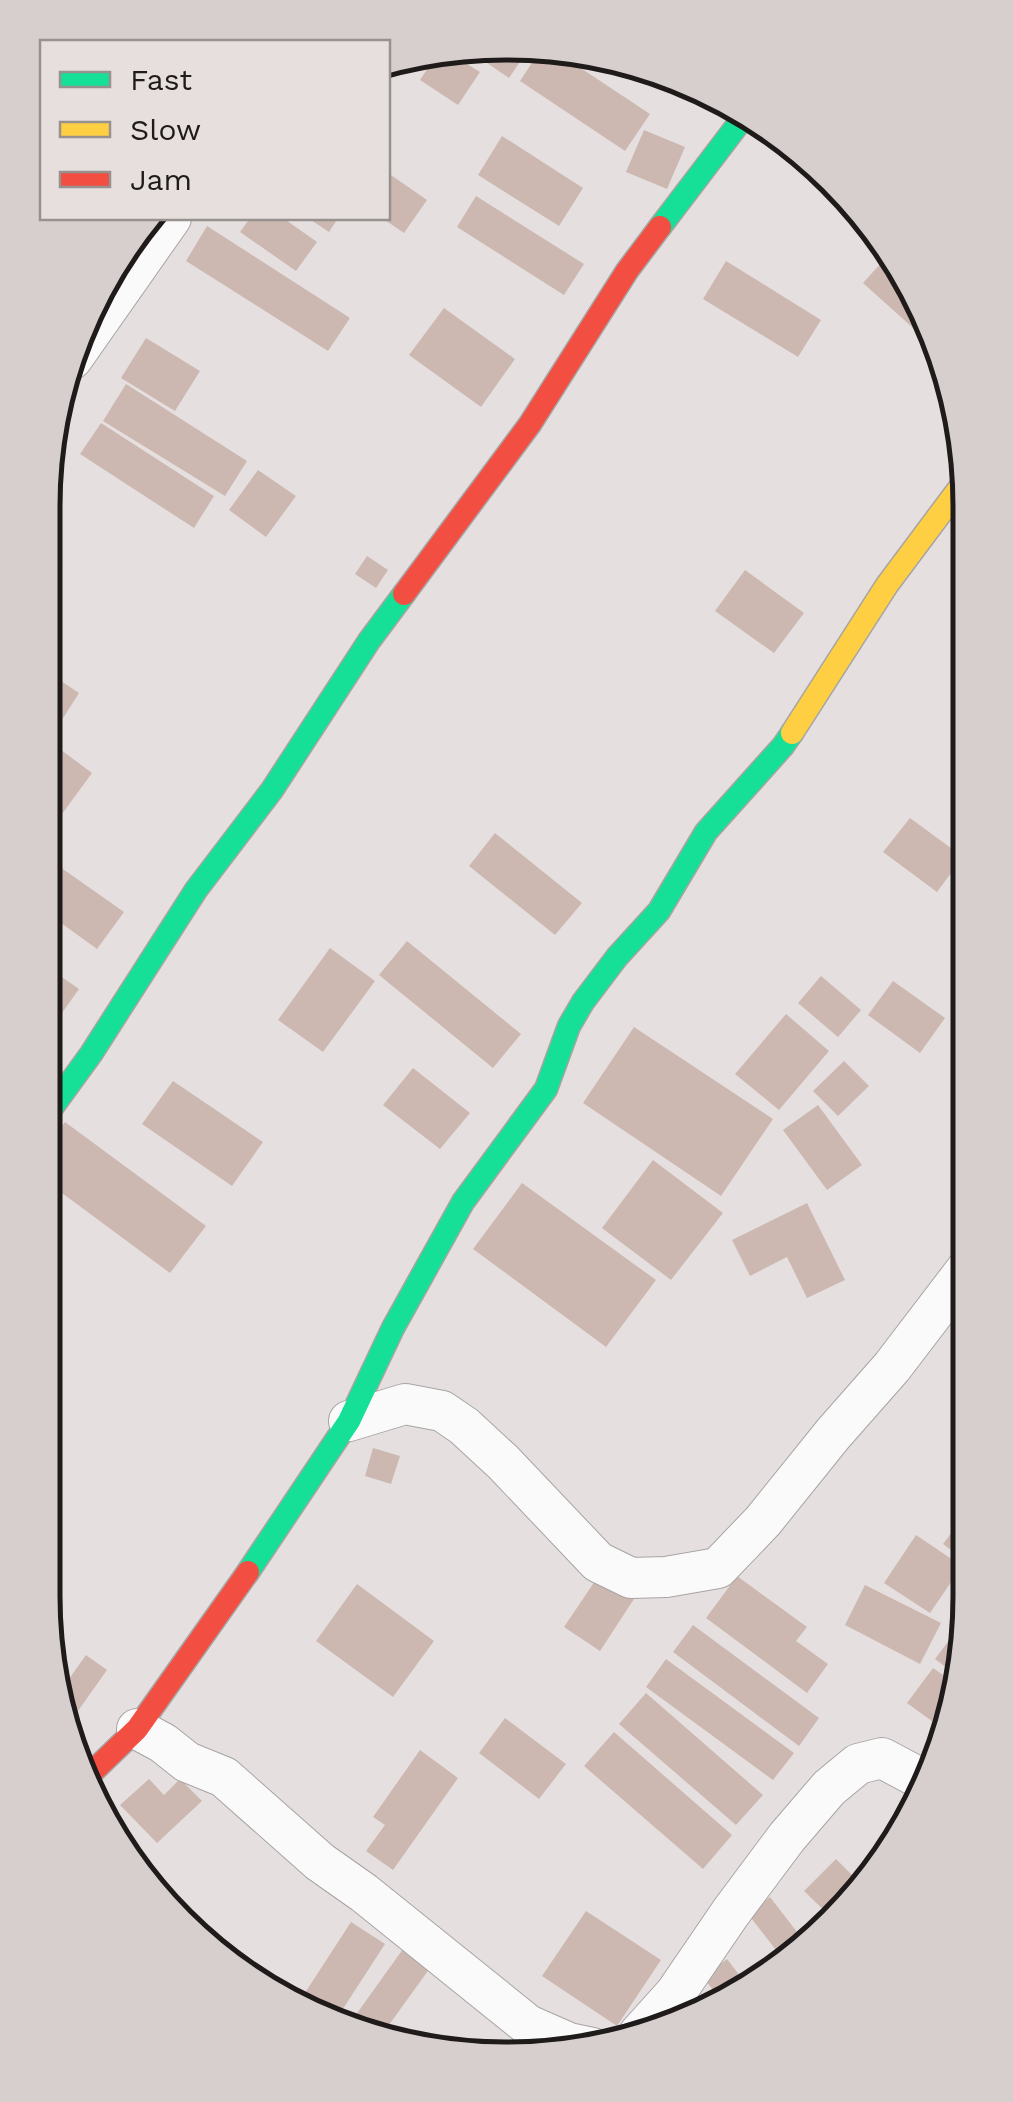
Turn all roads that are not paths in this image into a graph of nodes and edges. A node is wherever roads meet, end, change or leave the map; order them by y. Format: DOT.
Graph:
graph roads {
  1 [pos="738,125"];
  2 [pos="170,220"];
  3 [pos="103,315"];
  4 [pos="953,496"];
  5 [pos="60,1096"];
  6 [pos="953,1287"];
  7 [pos="349,1420"];
  8 [pos="137,1728"];
  9 [pos="95,1768"];
  10 [pos="915,1775"];
  11 [pos="655,2016"];
  12 [pos="558,2039"];
  1 -- 5 [label="street"];
  2 -- 3 [label="street"];
  4 -- 7 [label="street"];
  6 -- 7 [label="street"];
  7 -- 8 [label="street"];
  8 -- 9 [label="street"];
  8 -- 12 [label="street"];
  10 -- 11 [label="street"];
}
